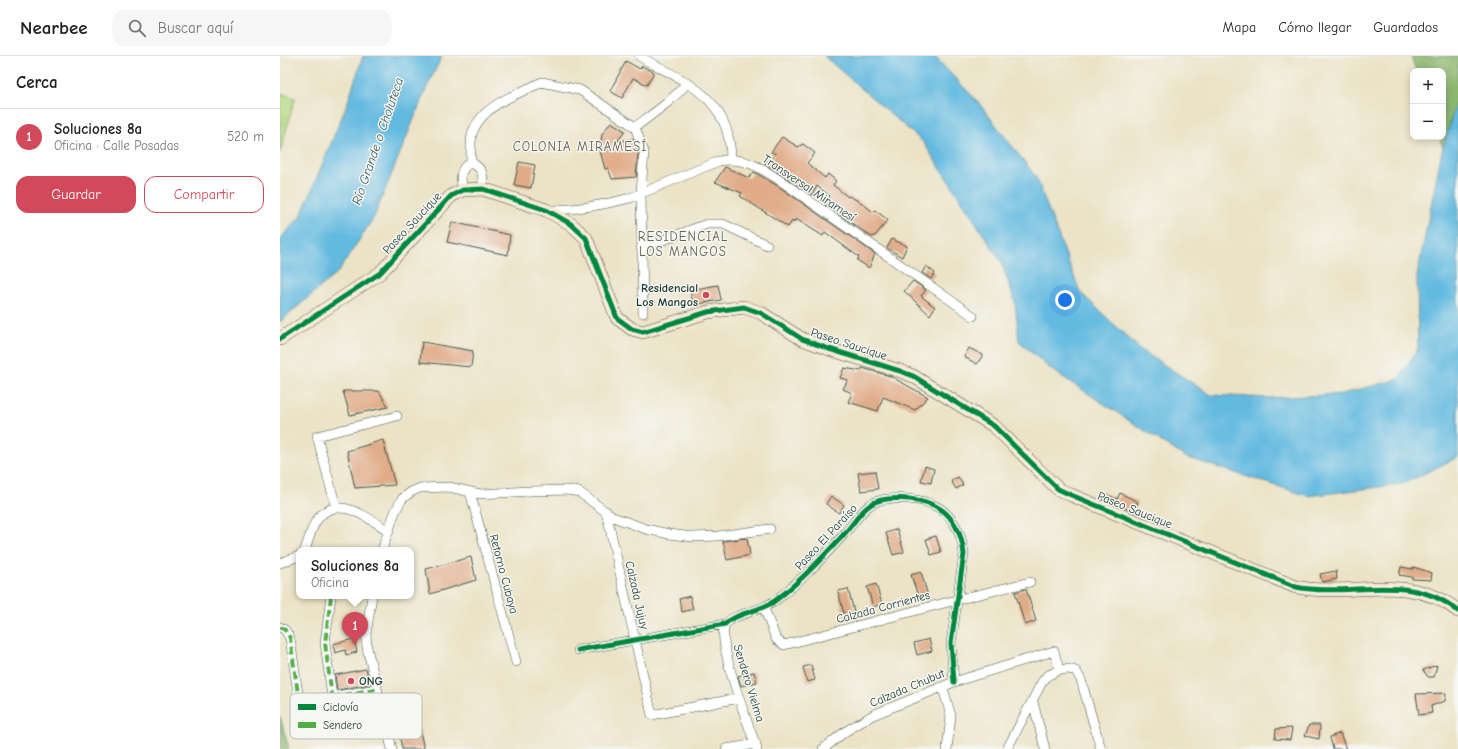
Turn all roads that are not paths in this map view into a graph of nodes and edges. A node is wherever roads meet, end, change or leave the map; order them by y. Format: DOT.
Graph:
graph roads {
  1 [pos="639,56"];
  2 [pos="686,83"];
  3 [pos="635,127"];
  4 [pos="731,159"];
  5 [pos="471,162"];
  6 [pos="483,189"];
  7 [pos="463,190"];
  8 [pos="641,193"];
  9 [pos="546,210"];
  10 [pos="767,245"];
  11 [pos="641,248"];
  12 [pos="643,313"];
  13 [pos="973,316"];
  14 [pos="280,339"];
  15 [pos="397,416"];
  16 [pos="470,492"];
  17 [pos="336,507"];
  18 [pos="606,511"];
  19 [pos="770,529"];
  20 [pos="389,531"];
  21 [pos="306,547"];
  22 [pos="383,547"];
  23 [pos="296,557"];
  24 [pos="280,563"];
  25 [pos="1030,582"];
  26 [pos="331,599"];
  27 [pos="372,599"];
  28 [pos="956,600"];
  29 [pos="764,608"];
  30 [pos="1458,611"];
  31 [pos="725,624"];
  32 [pos="280,627"];
  33 [pos="635,640"];
  34 [pos="578,650"];
  35 [pos="516,662"];
  36 [pos="1059,670"];
  37 [pos="954,682"];
  38 [pos="943,688"];
  39 [pos="376,689"];
  40 [pos="298,693"];
  41 [pos="331,693"];
  42 [pos="354,693"];
  43 [pos="377,693"];
  44 [pos="739,698"];
  45 [pos="1033,702"];
  46 [pos="389,739"];
  47 [pos="756,747"];
  48 [pos="392,749"];
  49 [pos="726,749"];
  50 [pos="823,749"];
  51 [pos="947,749"];
  52 [pos="1007,749"];
  53 [pos="1045,749"];
  54 [pos="1101,749"];
  1 -- 2 [label="street"];
  2 -- 3 [label="street"];
  2 -- 4 [label="street"];
  3 -- 5 [label="street"];
  3 -- 8 [label="street"];
  4 -- 8 [label="street"];
  4 -- 13 [label="street, Transversal Miramesí"];
  5 -- 6 [label="street"];
  5 -- 7 [label="street"];
  6 -- 7 [label="street, Paseo Saucique"];
  6 -- 9 [label="street, Paseo Saucique"];
  7 -- 14 [label="street, Paseo Saucique"];
  8 -- 9 [label="street"];
  8 -- 11 [label="street"];
  9 -- 30 [label="street, Paseo Saucique"];
  10 -- 11 [label="street"];
  11 -- 12 [label="street"];
  15 -- 17 [label="street"];
  16 -- 18 [label="street"];
  16 -- 20 [label="street"];
  16 -- 35 [label="street, Retorno Cubaya"];
  17 -- 20 [label="street"];
  17 -- 21 [label="street"];
  18 -- 19 [label="street"];
  18 -- 33 [label="street, Calzada Jujuy"];
  20 -- 22 [label="street"];
  23 -- 24 [label="street"];
  25 -- 28 [label="street, Calzada Corrientes"];
  26 -- 41 [label="street"];
  27 -- 39 [label="street"];
  28 -- 29 [label="street, Calzada Corrientes"];
  28 -- 29 [label="street, Paseo El Paraíso"];
  28 -- 37 [label="street, Paseo El Paraíso"];
  29 -- 31 [label="street, Paseo El Paraíso"];
  31 -- 33 [label="street, Paseo El Paraíso"];
  31 -- 44 [label="street, Sendero Vielma"];
  32 -- 40 [label="street"];
  33 -- 34 [label="street, Paseo El Paraíso"];
  33 -- 44 [label="street, Calzada Jujuy"];
  36 -- 37 [label="street, Calzada Chubut"];
  36 -- 45 [label="street"];
  36 -- 54 [label="street"];
  37 -- 38 [label="street, Calzada Chubut"];
  38 -- 50 [label="street, Calzada Chubut"];
  38 -- 51 [label="street"];
  39 -- 42 [label="street"];
  39 -- 43 [label="street"];
  44 -- 47 [label="street, Sendero Vielma"];
  45 -- 52 [label="street"];
  45 -- 53 [label="street"];
  46 -- 48 [label="street"];
  47 -- 49 [label="street"];
}
